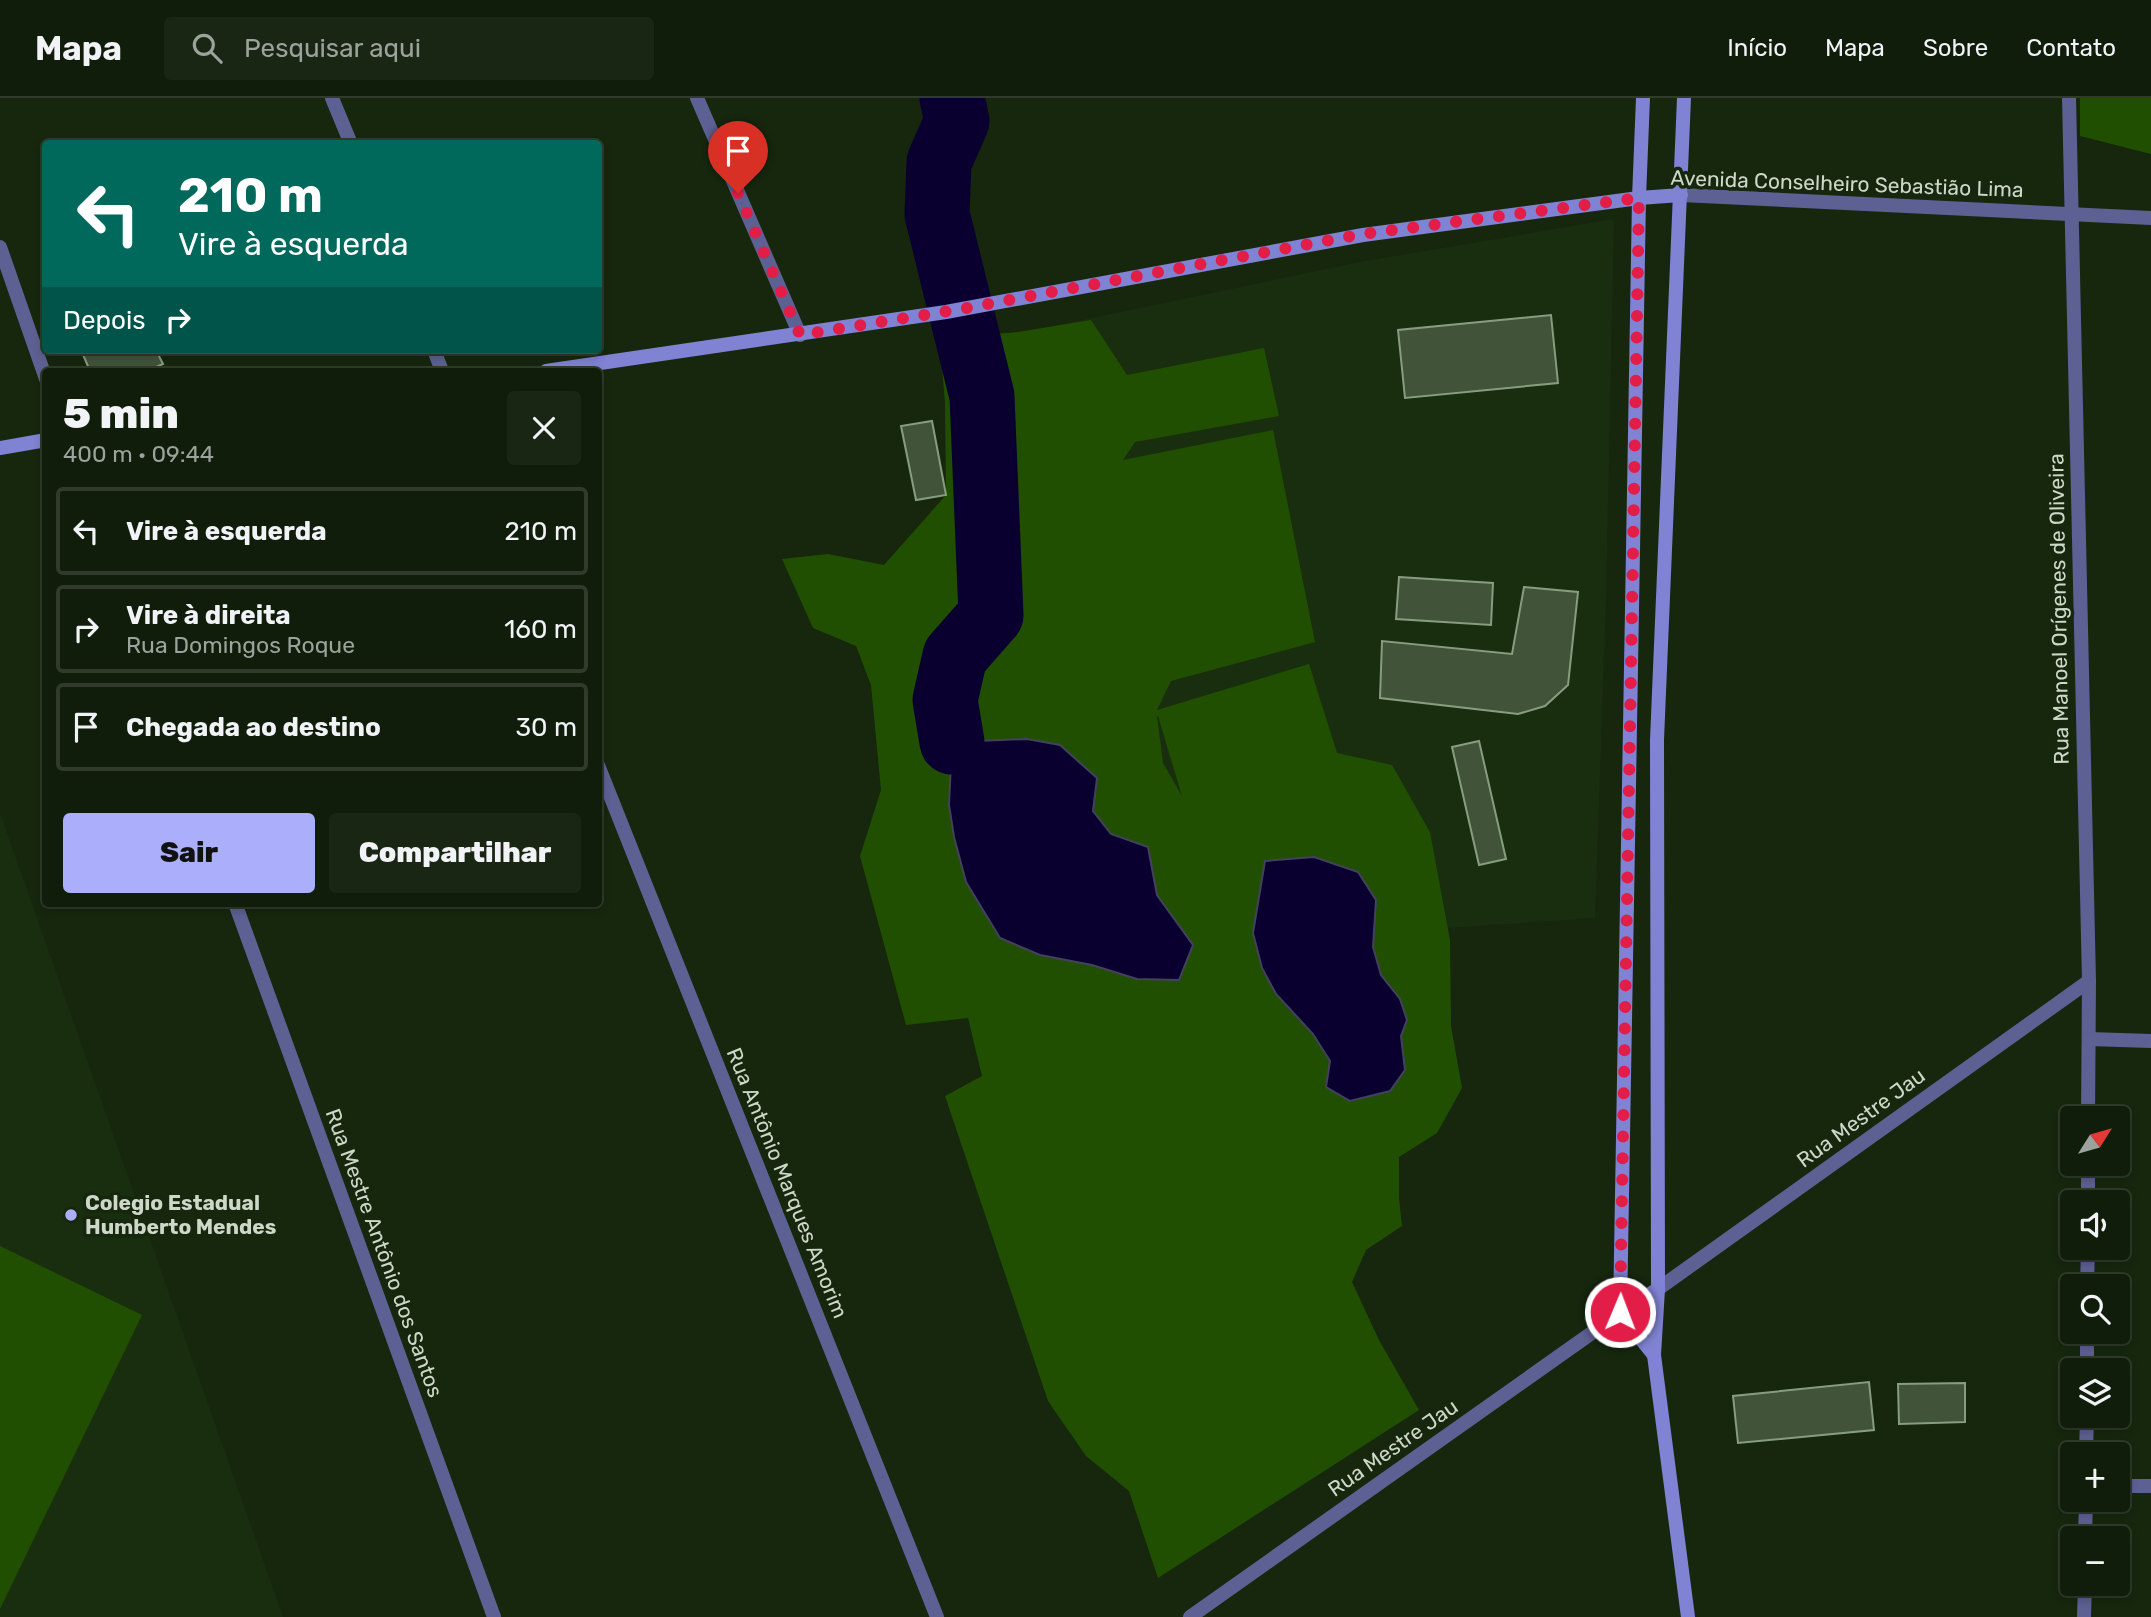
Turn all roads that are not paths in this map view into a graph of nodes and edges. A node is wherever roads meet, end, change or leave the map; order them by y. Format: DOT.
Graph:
graph roads {
  1 [pos="332,98"];
  2 [pos="697,98"];
  3 [pos="1643,98"];
  4 [pos="1684,98"];
  5 [pos="2069,98"];
  6 [pos="349,140"];
  7 [pos="1681,195"];
  8 [pos="1639,198"];
  9 [pos="2071,215"];
  10 [pos="2151,218"];
  11 [pos="0,247"];
  12 [pos="800,335"];
  13 [pos="42,368"];
  14 [pos="567,368"];
  15 [pos="42,441"];
  16 [pos="0,448"];
  17 [pos="602,775"];
  18 [pos="236,907"];
  19 [pos="2089,981"];
  20 [pos="2089,1040"];
  21 [pos="2151,1041"];
  22 [pos="2088,1106"];
  23 [pos="1658,1289"];
  24 [pos="1620,1312"];
  25 [pos="1654,1355"];
  26 [pos="2130,1486"];
  27 [pos="2151,1486"];
  28 [pos="2085,1596"];
  29 [pos="494,1617"];
  30 [pos="937,1617"];
  31 [pos="1190,1617"];
  32 [pos="1688,1617"];
  33 [pos="2084,1617"];
  1 -- 6 [label="street"];
  2 -- 12 [label="street"];
  3 -- 8 [label="street"];
  4 -- 7 [label="street"];
  5 -- 9 [label="street, Rua Manoel Orígenes de Oliveira"];
  7 -- 8 [label="street, Avenida Conselheiro Sebastião Lima"];
  7 -- 9 [label="street, Avenida Conselheiro Sebastião Lima"];
  7 -- 23 [label="street"];
  8 -- 12 [label="street, Avenida Conselheiro Sebastião Lima"];
  8 -- 24 [label="street"];
  9 -- 10 [label="street, Avenida Conselheiro Sebastião Lima"];
  9 -- 19 [label="street, Rua Manoel Orígenes de Oliveira"];
  11 -- 13 [label="street"];
  12 -- 14 [label="street, Avenida Conselheiro Sebastião Lima"];
  15 -- 16 [label="street"];
  17 -- 30 [label="street, Rua Antônio Marques Amorim"];
  18 -- 29 [label="street, Rua Mestre Antônio dos Santos"];
  19 -- 20 [label="street, Rua Manoel Orígenes de Oliveira"];
  19 -- 23 [label="street, Rua Mestre Jau"];
  20 -- 21 [label="street"];
  20 -- 22 [label="street, Rua Manoel Orígenes de Oliveira"];
  23 -- 24 [label="street"];
  23 -- 25 [label="street"];
  24 -- 25 [label="street"];
  24 -- 31 [label="street, Rua Mestre Jau"];
  25 -- 32 [label="street"];
  26 -- 27 [label="street"];
  28 -- 33 [label="street"];
}
